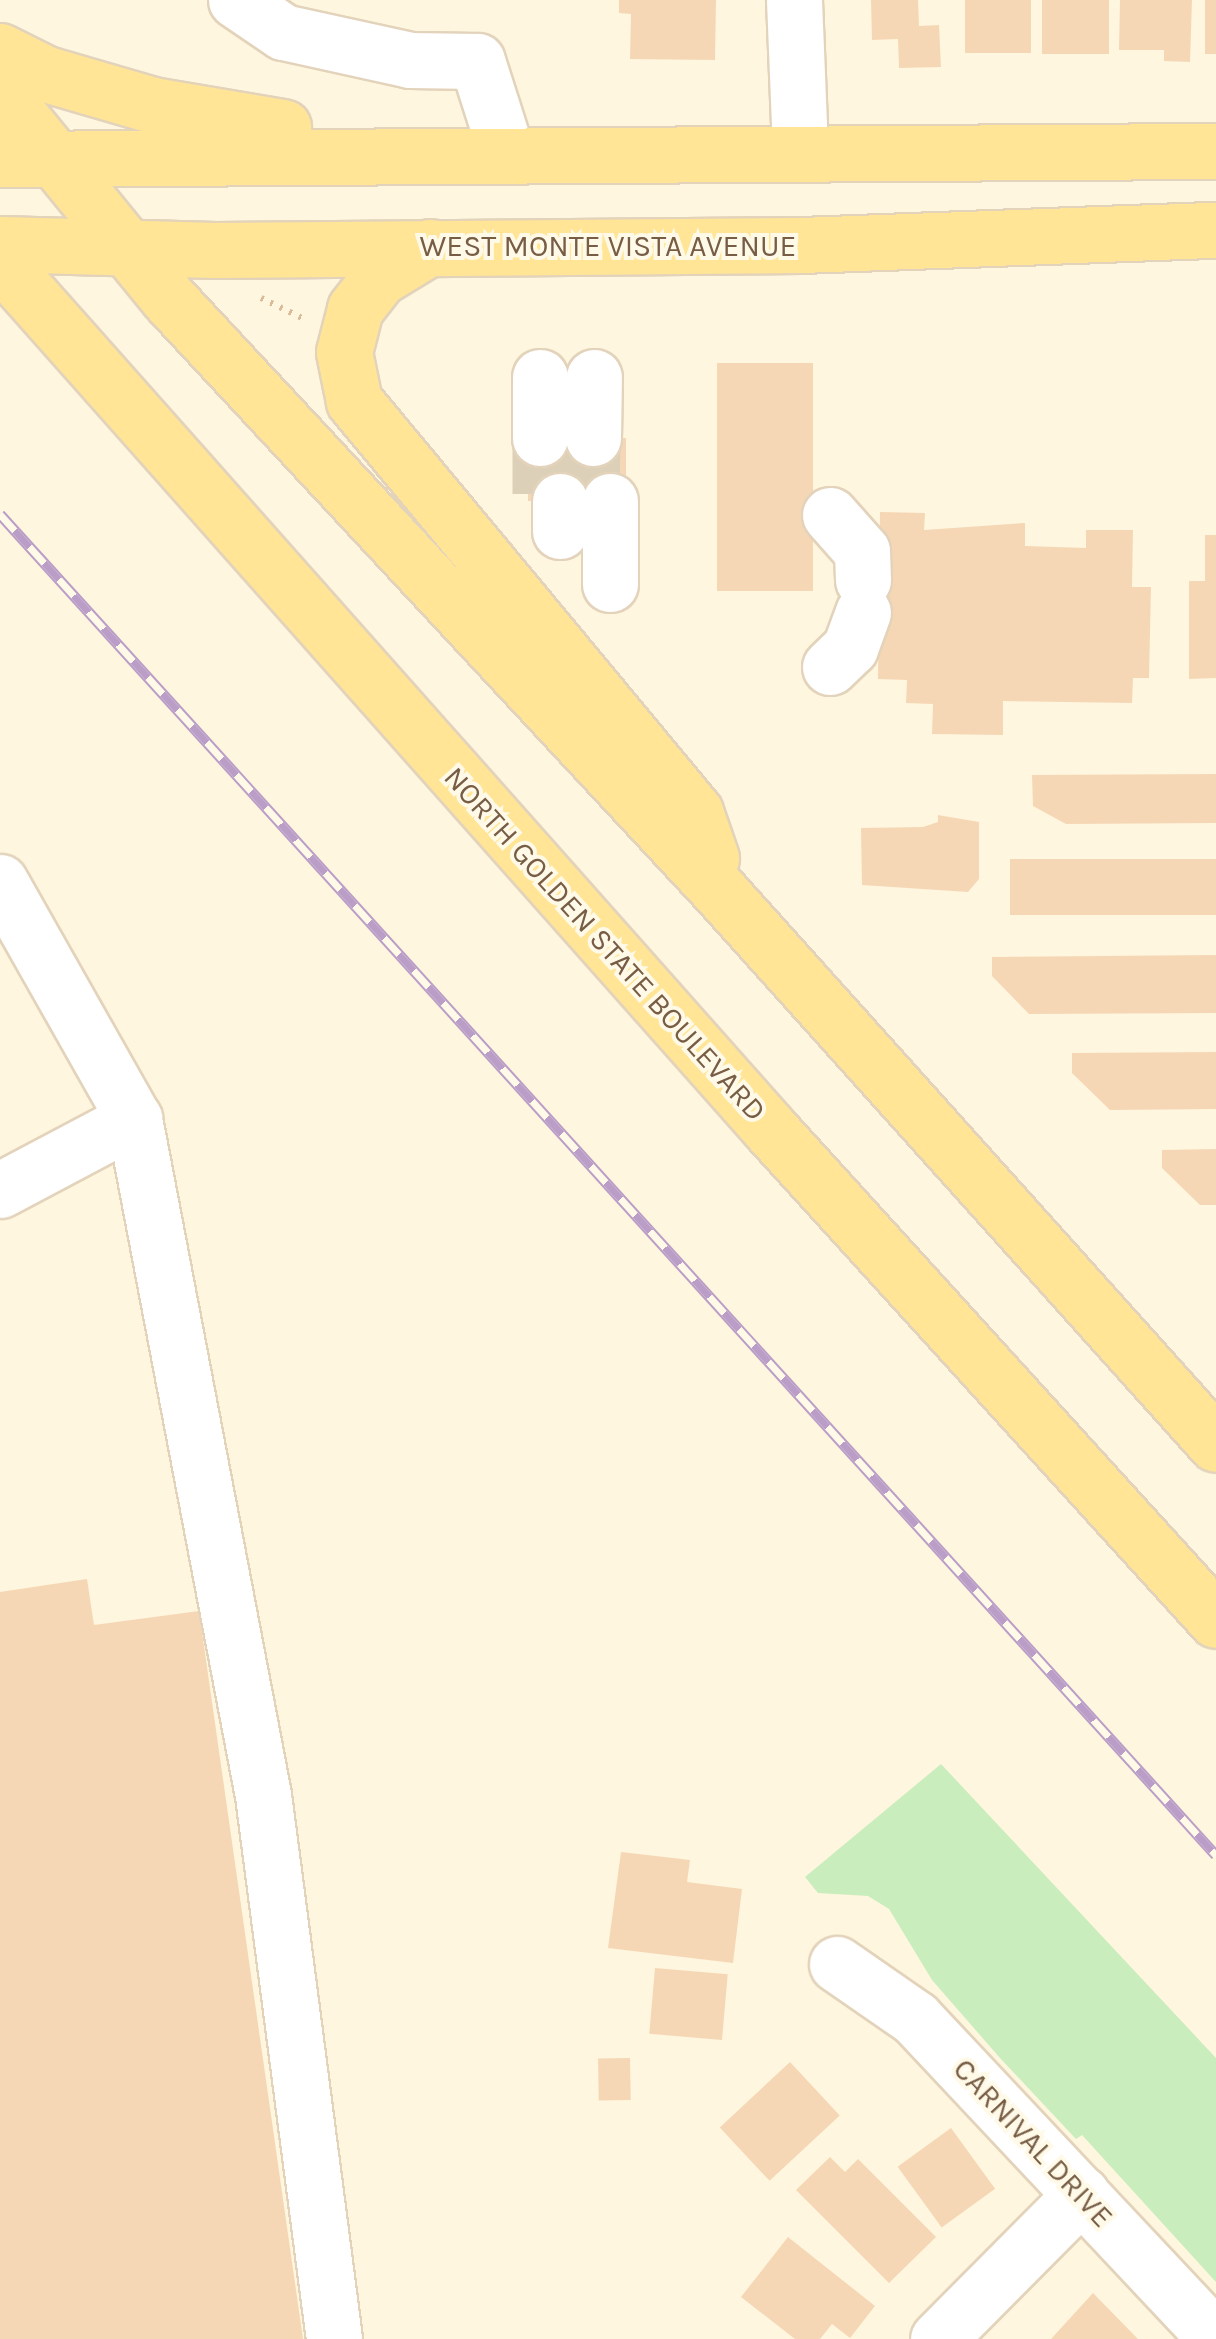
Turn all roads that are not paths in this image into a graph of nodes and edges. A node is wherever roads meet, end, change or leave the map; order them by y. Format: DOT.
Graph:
graph roads {
  1 [pos="236,0"];
  2 [pos="794,0"];
  3 [pos="0,51"];
  4 [pos="0,92"];
  5 [pos="800,152"];
  6 [pos="1216,152"];
  7 [pos="506,155"];
  8 [pos="0,159"];
  9 [pos="56,159"];
  10 [pos="1216,230"];
  11 [pos="0,244"];
  12 [pos="128,247"];
  13 [pos="430,247"];
  14 [pos="0,262"];
  15 [pos="576,377"];
  16 [pos="830,516"];
  17 [pos="830,667"];
  18 [pos="0,882"];
  19 [pos="724,896"];
  20 [pos="134,1119"];
  21 [pos="0,1190"];
  22 [pos="1216,1444"];
  23 [pos="1216,1620"];
  24 [pos="837,1964"];
  25 [pos="1082,2194"];
  26 [pos="334,2339"];
  27 [pos="938,2339"];
  28 [pos="1216,2339"];
  1 -- 7 [label="street"];
  2 -- 5 [label="street"];
  3 -- 7 [label="main road"];
  4 -- 9 [label="main road"];
  5 -- 6 [label="main road"];
  5 -- 7 [label="main road"];
  7 -- 9 [label="main road"];
  8 -- 9 [label="main road"];
  9 -- 12 [label="main road"];
  10 -- 13 [label="main road, WEST MONTE VISTA AVENUE"];
  11 -- 12 [label="main road, WEST MONTE VISTA AVENUE"];
  12 -- 13 [label="main road, WEST MONTE VISTA AVENUE"];
  12 -- 19 [label="main road"];
  13 -- 19 [label="main road"];
  14 -- 23 [label="main road, NORTH GOLDEN STATE BOULEVARD"];
  15 -- 15 [label="street"];
  16 -- 17 [label="street"];
  18 -- 20 [label="street"];
  19 -- 22 [label="main road"];
  20 -- 21 [label="street"];
  20 -- 26 [label="street"];
  24 -- 25 [label="street, CARNIVAL DRIVE"];
  25 -- 27 [label="street"];
  25 -- 28 [label="street, CARNIVAL DRIVE"];
}
